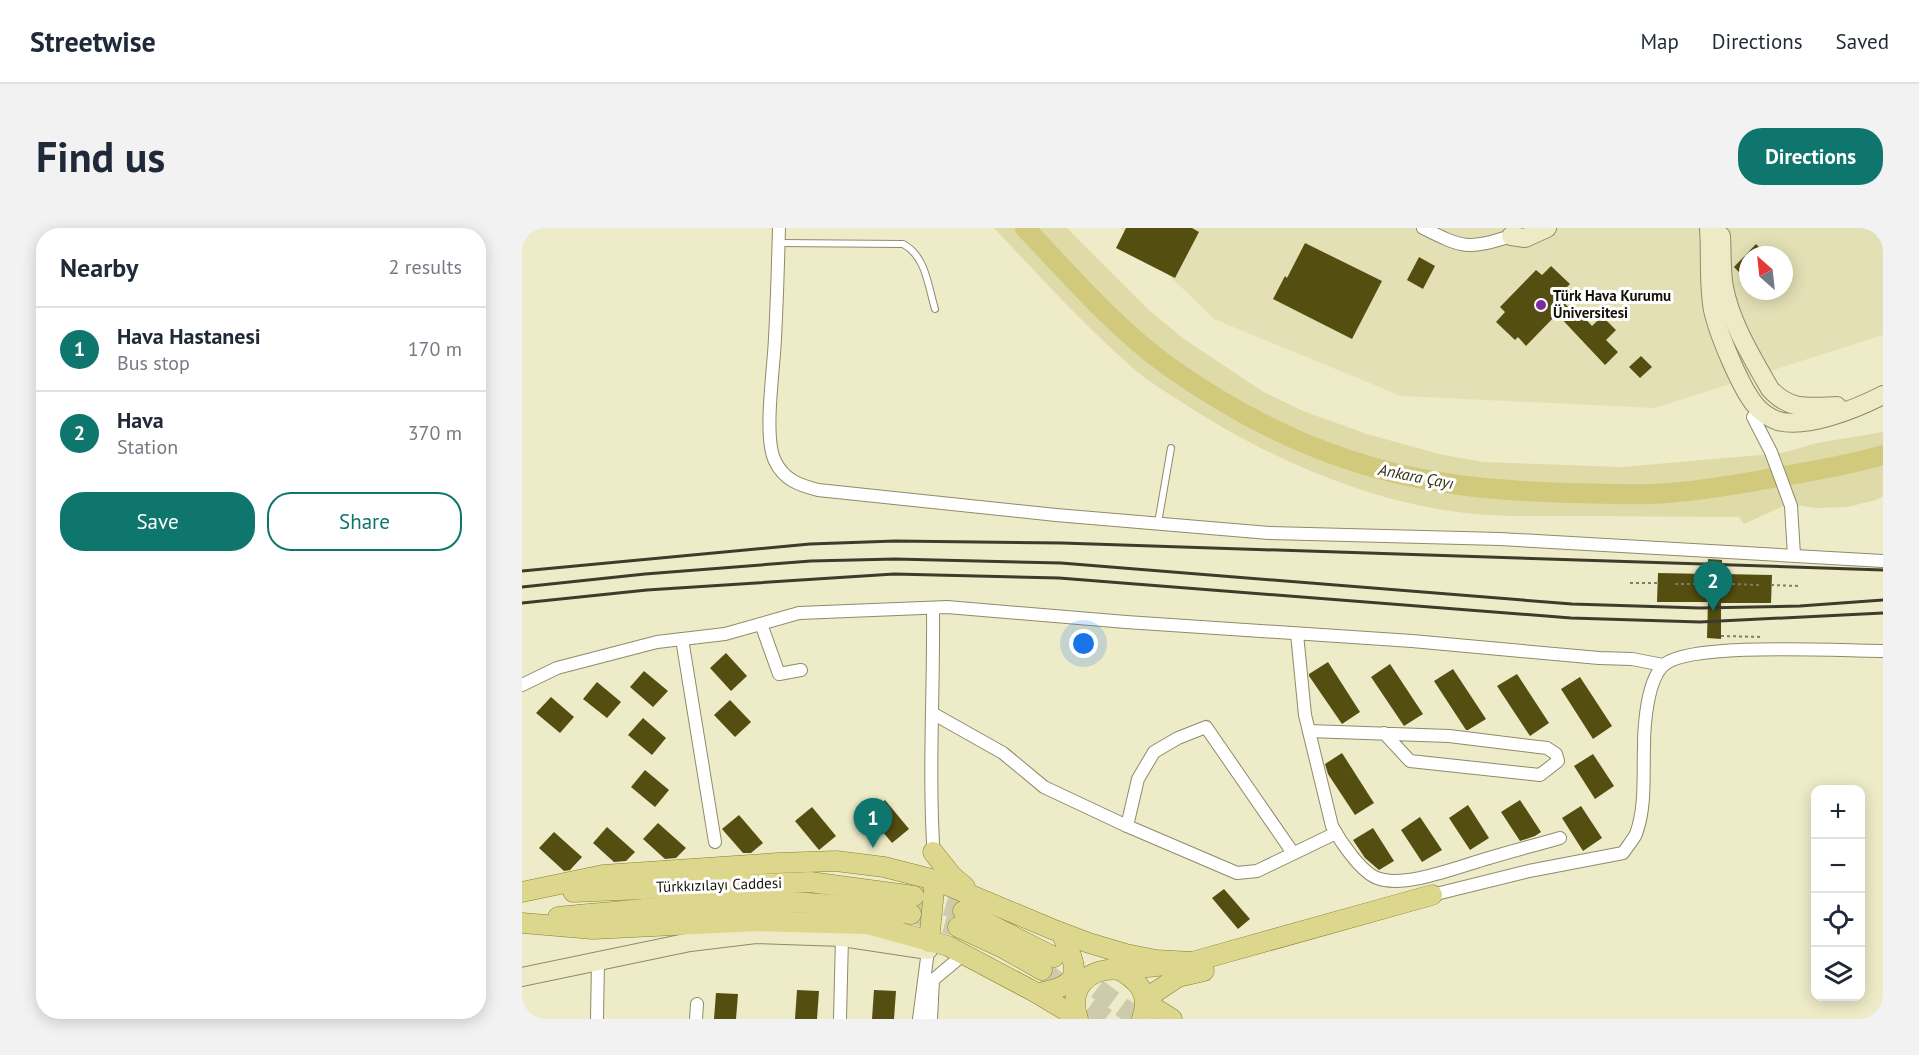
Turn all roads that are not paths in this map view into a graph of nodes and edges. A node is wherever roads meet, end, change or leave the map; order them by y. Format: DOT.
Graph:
graph roads {
  1 [pos="779,228"];
  2 [pos="1423,228"];
  3 [pos="1547,228"];
  4 [pos="1709,228"];
  5 [pos="1720,228"];
  6 [pos="1515,232"];
  7 [pos="778,243"];
  8 [pos="935,309"];
  9 [pos="1743,337"];
  10 [pos="1725,344"];
  11 [pos="1735,368"];
  12 [pos="1759,369"];
  13 [pos="1877,398"];
  14 [pos="1761,411"];
  15 [pos="1171,448"];
  16 [pos="1158,524"];
  17 [pos="1794,555"];
  18 [pos="1883,561"];
  19 [pos="933,608"];
  20 [pos="761,624"];
  21 [pos="1297,634"];
  22 [pos="682,639"];
  23 [pos="1883,651"];
  24 [pos="1663,665"];
  25 [pos="801,670"];
  26 [pos="522,685"];
  27 [pos="932,713"];
  28 [pos="1309,731"];
  29 [pos="1384,733"];
  30 [pos="1126,826"];
  31 [pos="1336,833"];
  32 [pos="1560,838"];
  33 [pos="715,842"];
  34 [pos="933,852"];
  35 [pos="1293,853"];
  36 [pos="935,880"];
  37 [pos="522,893"];
  38 [pos="1431,895"];
  39 [pos="965,911"];
  40 [pos="522,921"];
  41 [pos="842,937"];
  42 [pos="928,946"];
  43 [pos="1053,949"];
  44 [pos="964,954"];
  45 [pos="598,961"];
  46 [pos="1192,962"];
  47 [pos="1120,970"];
  48 [pos="522,977"];
  49 [pos="1038,993"];
  50 [pos="697,1004"];
  51 [pos="1144,1007"];
  52 [pos="1077,1018"];
  53 [pos="1170,1018"];
  54 [pos="597,1019"];
  55 [pos="696,1019"];
  56 [pos="840,1019"];
  57 [pos="919,1019"];
  58 [pos="931,1019"];
  1 -- 7 [label="street"];
  2 -- 6 [label="street"];
  3 -- 6 [label="street"];
  4 -- 10 [label="street"];
  5 -- 9 [label="street"];
  7 -- 8 [label="lane"];
  7 -- 16 [label="street"];
  9 -- 10 [label="street"];
  9 -- 12 [label="street"];
  10 -- 11 [label="street"];
  11 -- 12 [label="street"];
  11 -- 14 [label="street"];
  12 -- 13 [label="street"];
  13 -- 14 [label="street"];
  14 -- 17 [label="street"];
  15 -- 16 [label="lane"];
  16 -- 17 [label="street"];
  17 -- 18 [label="street"];
  19 -- 20 [label="street"];
  19 -- 21 [label="street"];
  19 -- 27 [label="street"];
  20 -- 22 [label="street"];
  20 -- 25 [label="street"];
  21 -- 24 [label="street"];
  21 -- 28 [label="street"];
  22 -- 26 [label="street"];
  22 -- 33 [label="street"];
  23 -- 24 [label="street"];
  24 -- 38 [label="street"];
  27 -- 30 [label="street"];
  27 -- 34 [label="street"];
  28 -- 29 [label="street"];
  28 -- 31 [label="street"];
  29 -- 29 [label="street"];
  30 -- 35 [label="street"];
  30 -- 35 [label="street"];
  31 -- 32 [label="street"];
  31 -- 35 [label="street"];
  34 -- 36 [label="street"];
  34 -- 39 [label="main road"];
  36 -- 37 [label="main road"];
  36 -- 39 [label="main road"];
  36 -- 42 [label="main road"];
  37 -- 40 [label="main road, Türkkızılayı Caddesi"];
  38 -- 46 [label="main road"];
  38 -- 51 [label="main road"];
  39 -- 43 [label="main road"];
  39 -- 43 [label="main road"];
  40 -- 42 [label="main road"];
  41 -- 42 [label="street"];
  41 -- 45 [label="street"];
  41 -- 56 [label="street"];
  42 -- 44 [label="main road"];
  42 -- 57 [label="street"];
  43 -- 46 [label="main road"];
  43 -- 47 [label="main road"];
  43 -- 49 [label="main road"];
  44 -- 49 [label="main road"];
  44 -- 58 [label="street"];
  45 -- 48 [label="street"];
  45 -- 54 [label="street"];
  46 -- 47 [label="main road"];
  47 -- 51 [label="main road"];
  47 -- 52 [label="main road"];
  49 -- 52 [label="main road"];
  50 -- 55 [label="street"];
  51 -- 53 [label="main road"];
}
